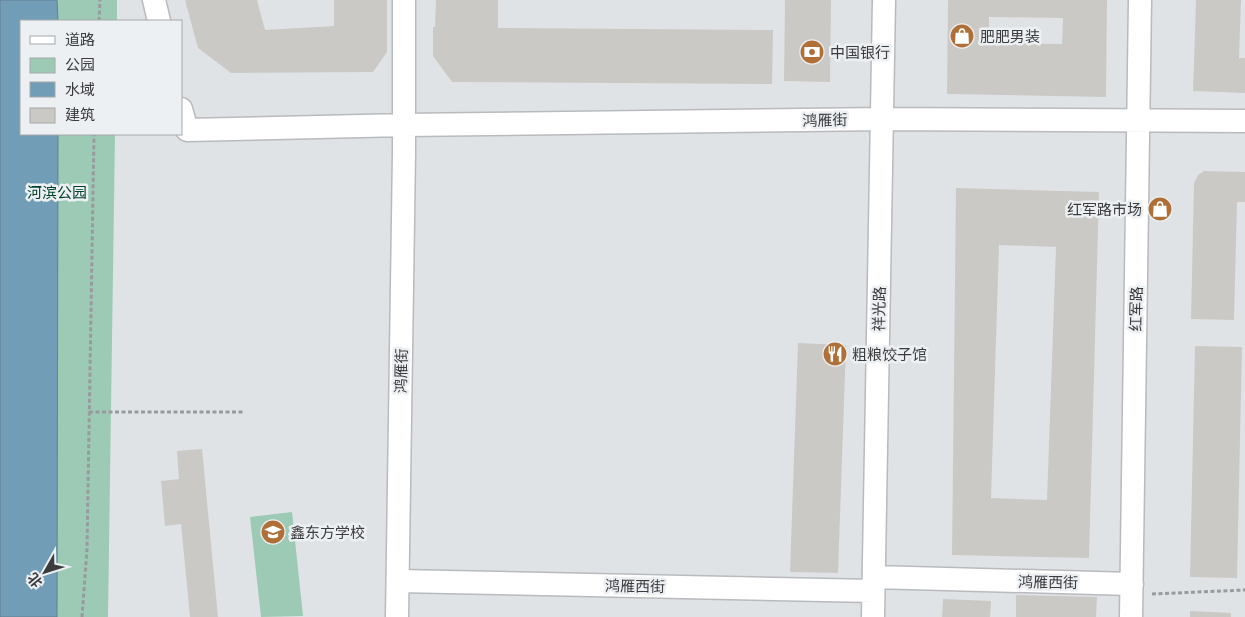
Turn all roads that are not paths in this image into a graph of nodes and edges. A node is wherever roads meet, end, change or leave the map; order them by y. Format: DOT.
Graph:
graph roads {
  1 [pos="154,0"];
  2 [pos="404,0"];
  3 [pos="884,0"];
  4 [pos="1140,0"];
  5 [pos="159,20"];
  6 [pos="182,112"];
  7 [pos="882,119"];
  8 [pos="1139,120"];
  9 [pos="1245,121"];
  10 [pos="404,125"];
  11 [pos="398,581"];
  12 [pos="874,584"];
  13 [pos="1131,599"];
  14 [pos="397,617"];
  15 [pos="873,617"];
  1 -- 5 [label="street"];
  2 -- 10 [label="street"];
  3 -- 7 [label="street, 祥光路"];
  4 -- 8 [label="street, 红军路"];
  6 -- 10 [label="street, 鸿雁街"];
  7 -- 8 [label="street, 鸿雁街"];
  7 -- 10 [label="street, 鸿雁街"];
  7 -- 12 [label="street, 祥光路"];
  8 -- 9 [label="street, 鸿雁街"];
  8 -- 13 [label="street, 红军路"];
  10 -- 11 [label="street, 鸿雁街"];
  11 -- 12 [label="street, 鸿雁西街"];
  11 -- 14 [label="street, 鸿雁街"];
  12 -- 13 [label="street, 鸿雁西街"];
  12 -- 15 [label="street, 祥光路"];
}
